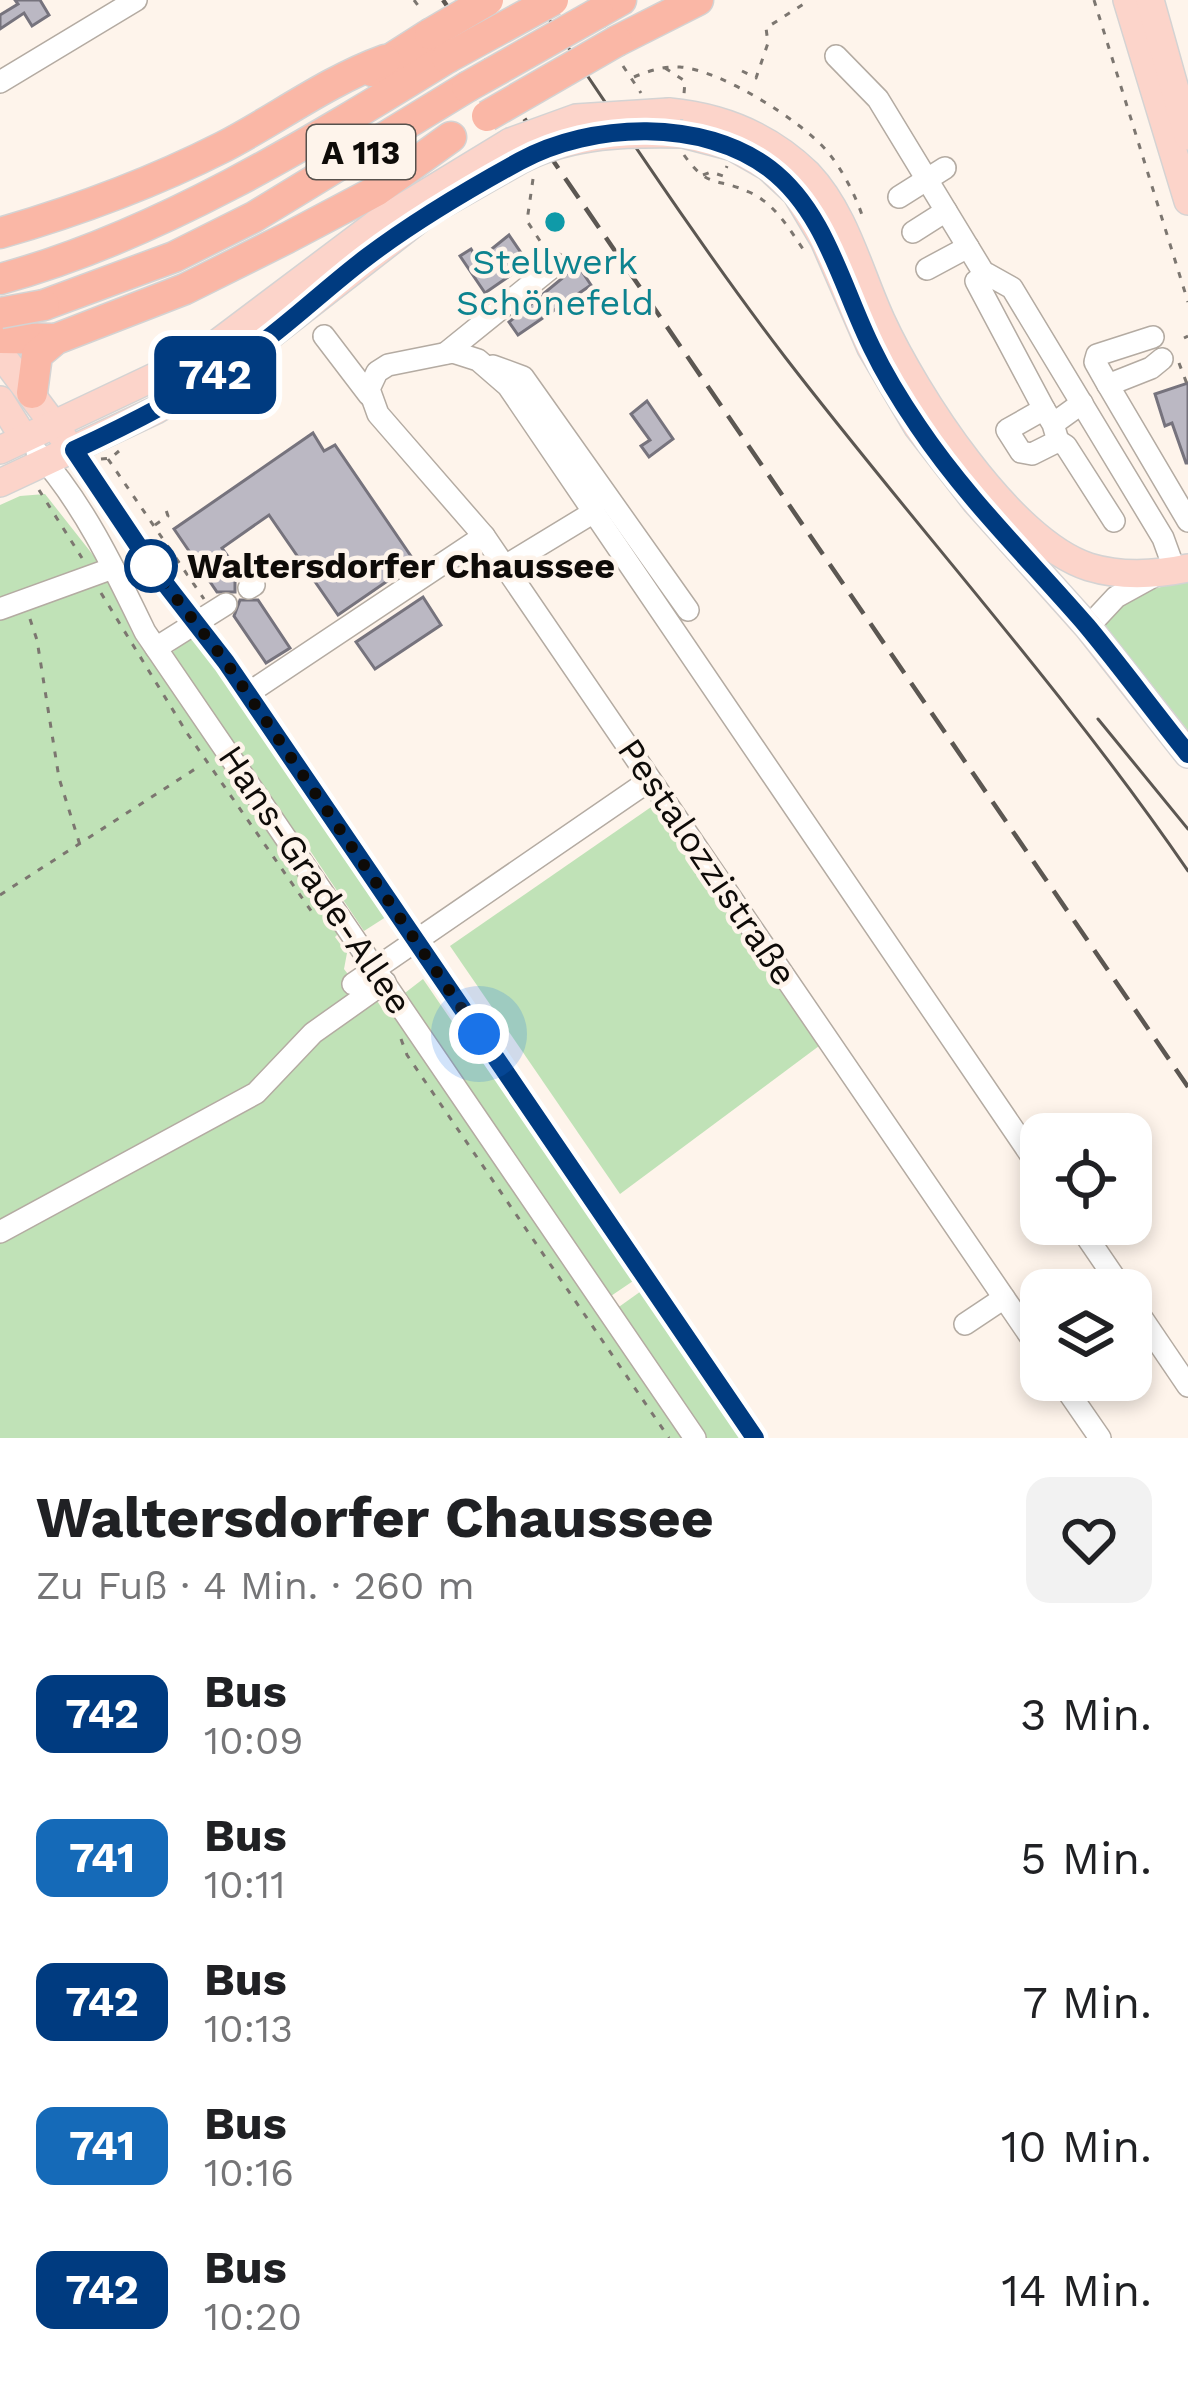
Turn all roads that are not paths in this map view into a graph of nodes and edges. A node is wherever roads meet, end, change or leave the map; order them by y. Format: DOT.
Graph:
graph roads {
  1 [pos="136,0"];
  2 [pos="488,0"];
  3 [pos="553,0"];
  4 [pos="698,0"];
  5 [pos="1127,0"];
  6 [pos="1150,0"];
  7 [pos="609,6"];
  8 [pos="666,9"];
  9 [pos="439,46"];
  10 [pos="836,56"];
  11 [pos="385,60"];
  12 [pos="0,82"];
  13 [pos="674,120"];
  14 [pos="451,136"];
  15 [pos="1188,136"];
  16 [pos="516,151"];
  17 [pos="248,172"];
  18 [pos="936,174"];
  19 [pos="898,197"];
  20 [pos="1188,201"];
  21 [pos="946,211"];
  22 [pos="254,217"];
  23 [pos="913,232"];
  24 [pos="0,233"];
  25 [pos="968,247"];
  26 [pos="556,264"];
  27 [pos="927,268"];
  28 [pos="985,275"];
  29 [pos="0,278"];
  30 [pos="0,313"];
  31 [pos="324,336"];
  32 [pos="0,338"];
  33 [pos="56,339"];
  34 [pos="0,352"];
  35 [pos="446,352"];
  36 [pos="478,360"];
  37 [pos="1108,386"];
  38 [pos="370,388"];
  39 [pos="32,393"];
  40 [pos="0,400"];
  41 [pos="1082,404"];
  42 [pos="1052,424"];
  43 [pos="53,425"];
  44 [pos="12,444"];
  45 [pos="74,450"];
  46 [pos="46,462"];
  47 [pos="0,483"];
  48 [pos="593,512"];
  49 [pos="1114,521"];
  50 [pos="1188,521"];
  51 [pos="484,536"];
  52 [pos="505,566"];
  53 [pos="113,568"];
  54 [pos="1173,571"];
  55 [pos="226,604"];
  56 [pos="0,609"];
  57 [pos="688,610"];
  58 [pos="195,624"];
  59 [pos="1088,627"];
  60 [pos="156,648"];
  61 [pos="247,694"];
  62 [pos="1188,754"];
  63 [pos="650,780"];
  64 [pos="415,940"];
  65 [pos="380,975"];
  66 [pos="353,984"];
  67 [pos="1020,1139"];
  68 [pos="0,1232"];
  69 [pos="1004,1298"];
  70 [pos="1020,1321"];
  71 [pos="965,1324"];
  72 [pos="1152,1333"];
  73 [pos="1188,1386"];
  74 [pos="1074,1401"];
  75 [pos="694,1438"];
  76 [pos="755,1438"];
  77 [pos="1100,1438"];
  1 -- 12 [label="street"];
  2 -- 9 [label="highway, bridge"];
  3 -- 9 [label="highway, A 113, bridge"];
  4 -- 8 [label="highway"];
  5 -- 20 [label="main road"];
  6 -- 15 [label="main road"];
  7 -- 22 [label="highway, A 113, bridge"];
  8 -- 14 [label="highway, bridge"];
  9 -- 11 [label="highway"];
  9 -- 17 [label="highway, A 113"];
  10 -- 18 [label="street"];
  11 -- 17 [label="highway"];
  11 -- 24 [label="highway"];
  13 -- 16 [label="main road, bridge"];
  13 -- 54 [label="main road"];
  13 -- 59 [label="main road"];
  14 -- 22 [label="highway"];
  14 -- 33 [label="highway"];
  16 -- 43 [label="main road"];
  16 -- 45 [label="main road"];
  17 -- 29 [label="highway, A 113"];
  18 -- 19 [label="street"];
  18 -- 21 [label="street"];
  21 -- 23 [label="street"];
  21 -- 25 [label="street"];
  22 -- 30 [label="highway, A 113, bridge"];
  25 -- 27 [label="street"];
  25 -- 28 [label="street"];
  26 -- 35 [label="street"];
  28 -- 41 [label="street"];
  28 -- 42 [label="street"];
  31 -- 38 [label="street, Pestalozzistraße"];
  32 -- 33 [label="highway"];
  33 -- 39 [label="highway"];
  34 -- 39 [label="main road"];
  35 -- 36 [label="street"];
  35 -- 38 [label="street"];
  36 -- 48 [label="street"];
  36 -- 57 [label="street"];
  37 -- 37 [label="street"];
  37 -- 50 [label="street"];
  38 -- 51 [label="street, Pestalozzistraße"];
  39 -- 43 [label="main road"];
  40 -- 44 [label="main road"];
  41 -- 42 [label="street"];
  41 -- 54 [label="street"];
  42 -- 49 [label="street"];
  43 -- 44 [label="main road"];
  43 -- 45 [label="main road"];
  44 -- 46 [label="street, Hans-Grade-Allee"];
  45 -- 46 [label="main road"];
  45 -- 58 [label="street, Hans-Grade-Allee"];
  46 -- 47 [label="main road"];
  46 -- 53 [label="street, Hans-Grade-Allee"];
  48 -- 52 [label="street"];
  48 -- 67 [label="street"];
  51 -- 52 [label="street, Pestalozzistraße"];
  51 -- 61 [label="street"];
  52 -- 63 [label="street, Pestalozzistraße"];
  53 -- 56 [label="street"];
  53 -- 60 [label="street, Hans-Grade-Allee"];
  54 -- 59 [label="street"];
  55 -- 58 [label="street"];
  58 -- 60 [label="street"];
  58 -- 61 [label="street, Hans-Grade-Allee"];
  59 -- 62 [label="main road"];
  60 -- 65 [label="street, Hans-Grade-Allee"];
  61 -- 64 [label="street, Hans-Grade-Allee"];
  63 -- 64 [label="street"];
  63 -- 69 [label="street, Pestalozzistraße"];
  64 -- 65 [label="street"];
  64 -- 76 [label="street, Hans-Grade-Allee"];
  65 -- 66 [label="street"];
  65 -- 68 [label="street"];
  65 -- 75 [label="street, Hans-Grade-Allee"];
  69 -- 70 [label="street, Pestalozzistraße"];
  69 -- 71 [label="street"];
  72 -- 73 [label="street"];
  74 -- 77 [label="street"];
}
